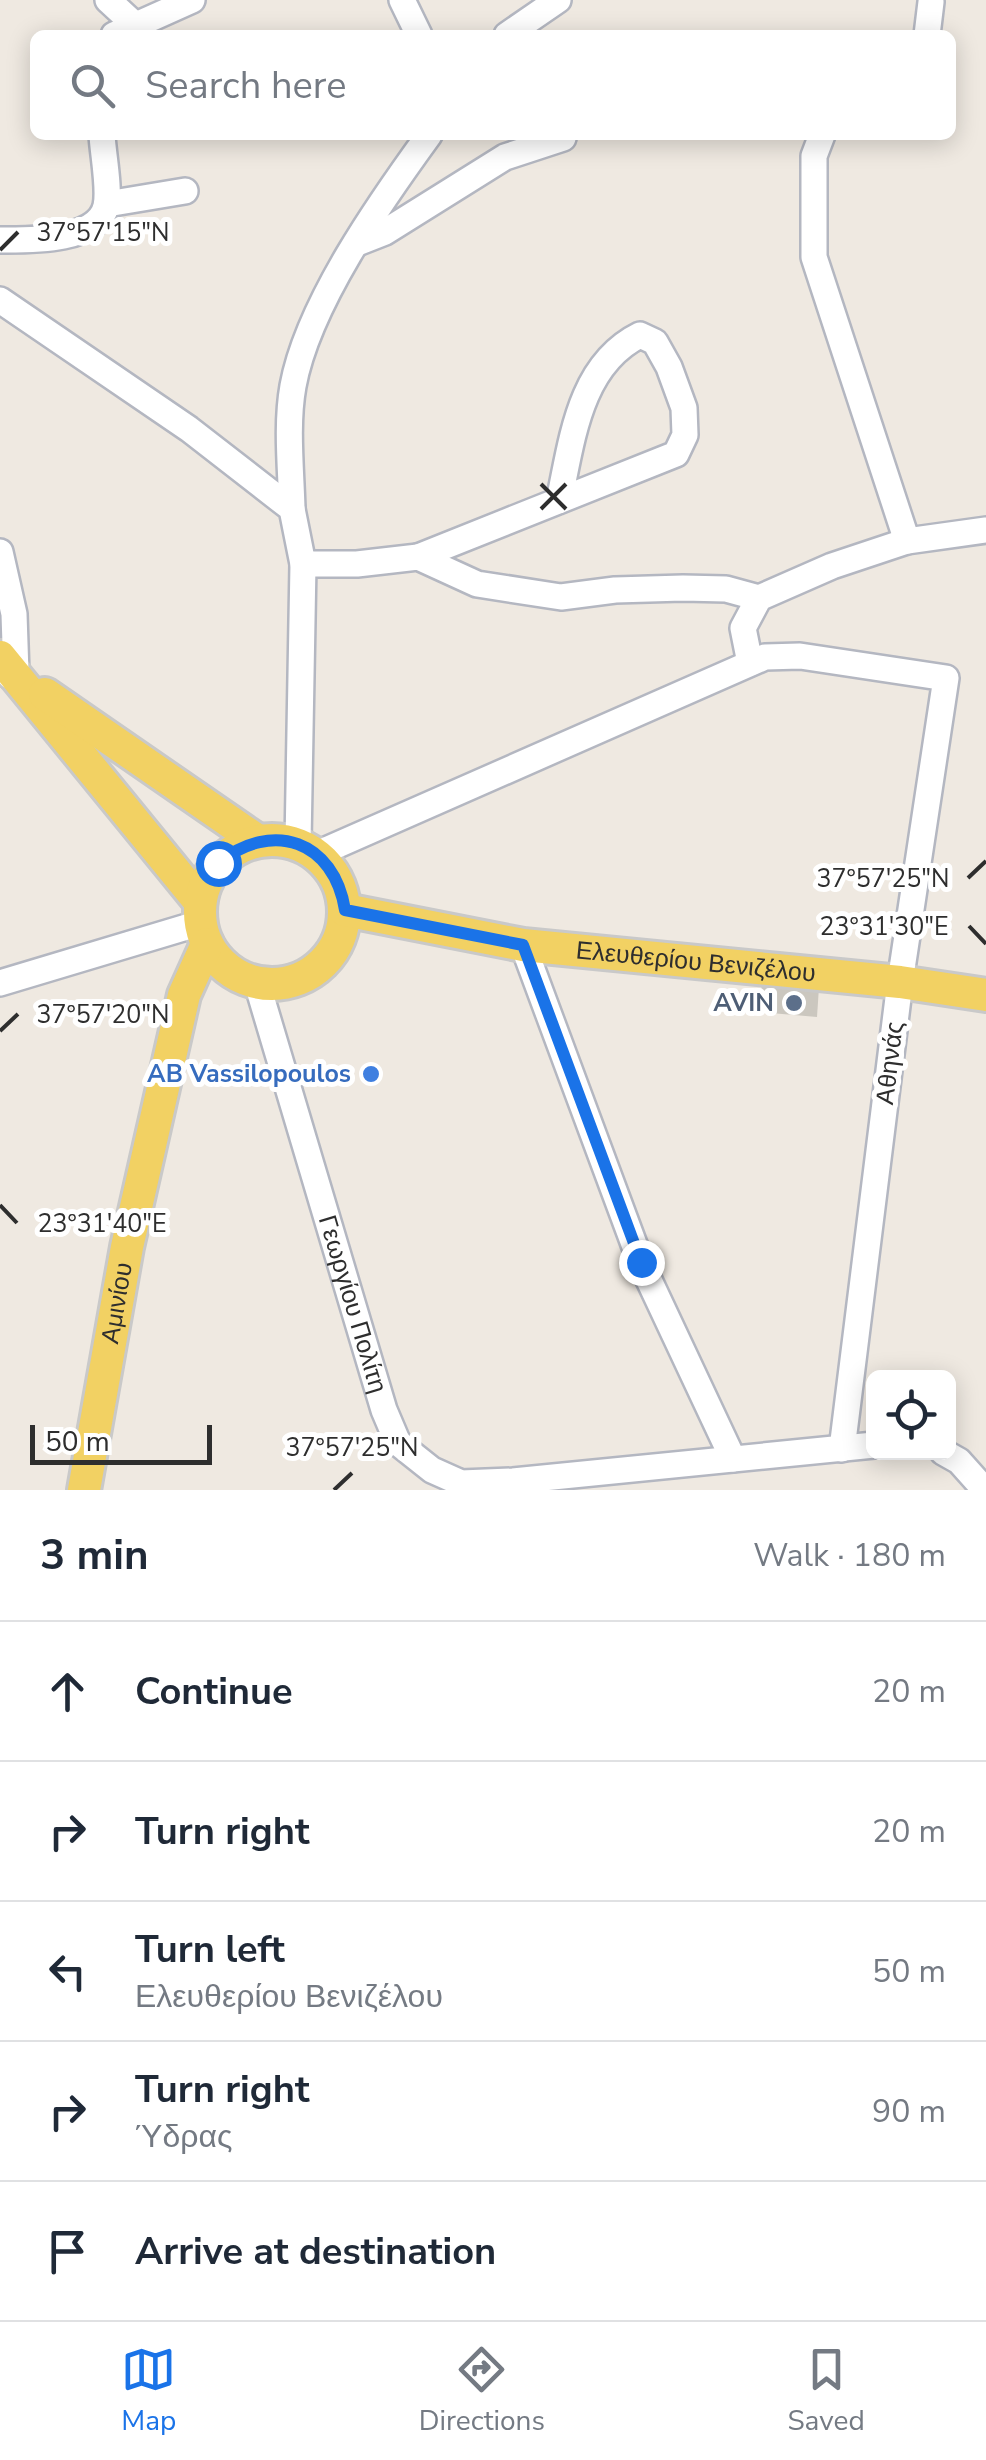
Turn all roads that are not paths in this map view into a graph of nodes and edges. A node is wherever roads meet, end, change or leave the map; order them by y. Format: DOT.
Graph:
graph roads {
  1 [pos="108,0"];
  2 [pos="192,0"];
  3 [pos="402,0"];
  4 [pos="558,0"];
  5 [pos="931,2"];
  6 [pos="125,30"];
  7 [pos="416,30"];
  8 [pos="513,30"];
  9 [pos="927,30"];
  10 [pos="102,140"];
  11 [pos="426,140"];
  12 [pos="557,140"];
  13 [pos="820,140"];
  14 [pos="185,191"];
  15 [pos="107,204"];
  16 [pos="0,240"];
  17 [pos="357,243"];
  18 [pos="0,300"];
  19 [pos="559,501"];
  20 [pos="292,510"];
  21 [pos="986,530"];
  22 [pos="907,541"];
  23 [pos="0,552"];
  24 [pos="418,557"];
  25 [pos="303,564"];
  26 [pos="759,598"];
  27 [pos="750,663"];
  28 [pos="5,670"];
  29 [pos="258,841"];
  30 [pos="307,849"];
  31 [pos="345,910"];
  32 [pos="202,923"];
  33 [pos="523,945"];
  34 [pos="900,982"];
  35 [pos="0,983"];
  36 [pos="257,983"];
  37 [pos="986,995"];
  38 [pos="866,1447"];
  39 [pos="842,1449"];
  40 [pos="956,1458"];
  41 [pos="733,1459"];
  42 [pos="84,1490"];
  43 [pos="985,1490"];
  1 -- 6 [label="street"];
  2 -- 6 [label="street"];
  3 -- 7 [label="street"];
  4 -- 8 [label="street"];
  5 -- 9 [label="street"];
  10 -- 15 [label="street"];
  11 -- 17 [label="street"];
  12 -- 17 [label="street"];
  13 -- 22 [label="street"];
  14 -- 15 [label="street"];
  15 -- 16 [label="street"];
  17 -- 20 [label="street"];
  18 -- 20 [label="street"];
  19 -- 19 [label="street"];
  19 -- 24 [label="street"];
  20 -- 25 [label="street"];
  21 -- 22 [label="street"];
  22 -- 26 [label="street"];
  23 -- 28 [label="street"];
  24 -- 25 [label="street"];
  24 -- 26 [label="street"];
  25 -- 30 [label="street"];
  26 -- 27 [label="street"];
  27 -- 30 [label="street"];
  27 -- 34 [label="street, Αθηνάς"];
  28 -- 29 [label="main road"];
  28 -- 32 [label="main road"];
  29 -- 30 [label="main road"];
  29 -- 32 [label="main road"];
  30 -- 31 [label="main road"];
  31 -- 33 [label="main road, Ελευθερίου Βενιζέλου"];
  31 -- 36 [label="main road"];
  32 -- 35 [label="street"];
  32 -- 36 [label="main road"];
  32 -- 42 [label="main road, Αμινίου"];
  33 -- 34 [label="main road, Ελευθερίου Βενιζέλου"];
  33 -- 41 [label="street"];
  34 -- 37 [label="main road, Ελευθερίου Βενιζέλου"];
  34 -- 39 [label="street, Αθηνάς"];
  36 -- 41 [label="street, Γεωργίου Πολίτη"];
  38 -- 39 [label="street, Γεωργίου Πολίτη"];
  39 -- 41 [label="street, Γεωργίου Πολίτη"];
  40 -- 43 [label="street"];
}
